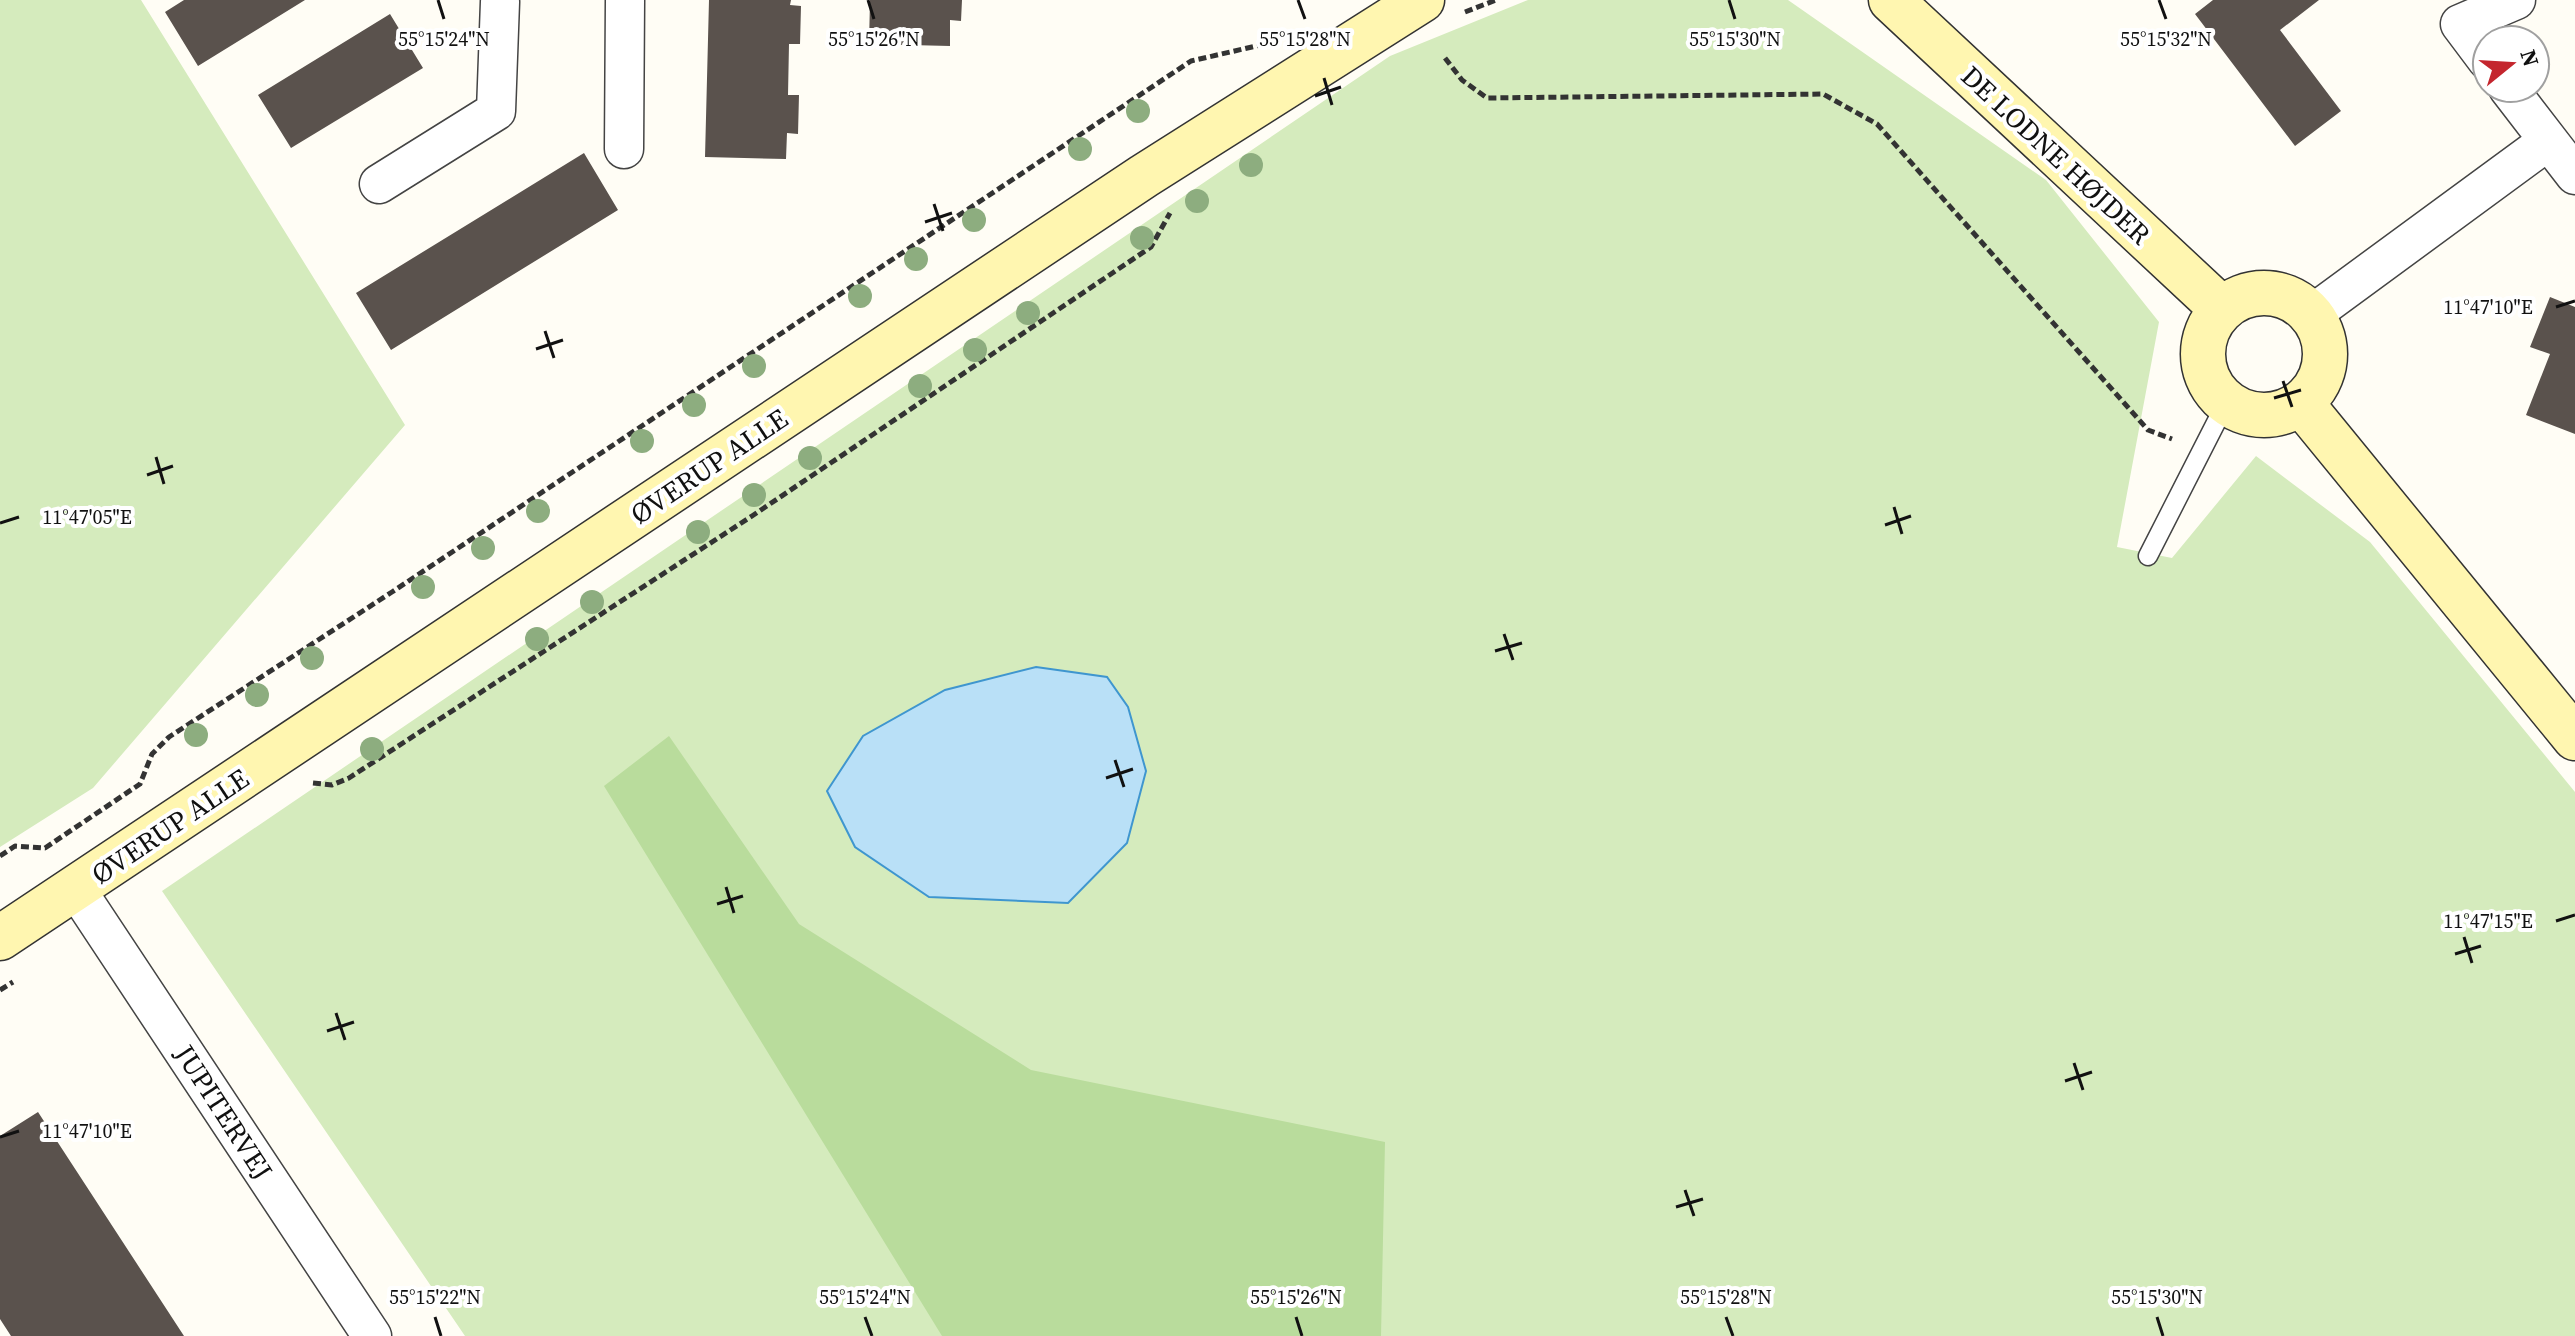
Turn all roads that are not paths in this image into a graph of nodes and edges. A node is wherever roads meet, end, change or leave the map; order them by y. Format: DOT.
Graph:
graph roads {
  1 [pos="625,0"];
  2 [pos="1891,0"];
  3 [pos="2516,0"];
  4 [pos="502,1"];
  5 [pos="1441,7"];
  6 [pos="2471,39"];
  7 [pos="2520,104"];
  8 [pos="2548,141"];
  9 [pos="624,149"];
  10 [pos="2575,175"];
  11 [pos="379,184"];
  12 [pos="2222,309"];
  13 [pos="2311,315"];
  14 [pos="2226,403"];
  15 [pos="2301,403"];
  16 [pos="2148,556"];
  17 [pos="2575,738"];
  18 [pos="76,889"];
  19 [pos="0,938"];
  20 [pos="372,1336"];
  1 -- 9 [label="street"];
  2 -- 12 [label="street, DE LODNE HØJDER"];
  3 -- 6 [label="street"];
  4 -- 11 [label="street"];
  5 -- 18 [label="street, ØVERUP ALLE"];
  7 -- 8 [label="street"];
  8 -- 10 [label="street"];
  8 -- 13 [label="street"];
  12 -- 13 [label="street"];
  12 -- 14 [label="street"];
  13 -- 15 [label="street"];
  14 -- 15 [label="street"];
  14 -- 16 [label="lane"];
  15 -- 17 [label="street"];
  18 -- 19 [label="street, ØVERUP ALLE"];
  18 -- 20 [label="street, JUPITERVEJ"];
}
